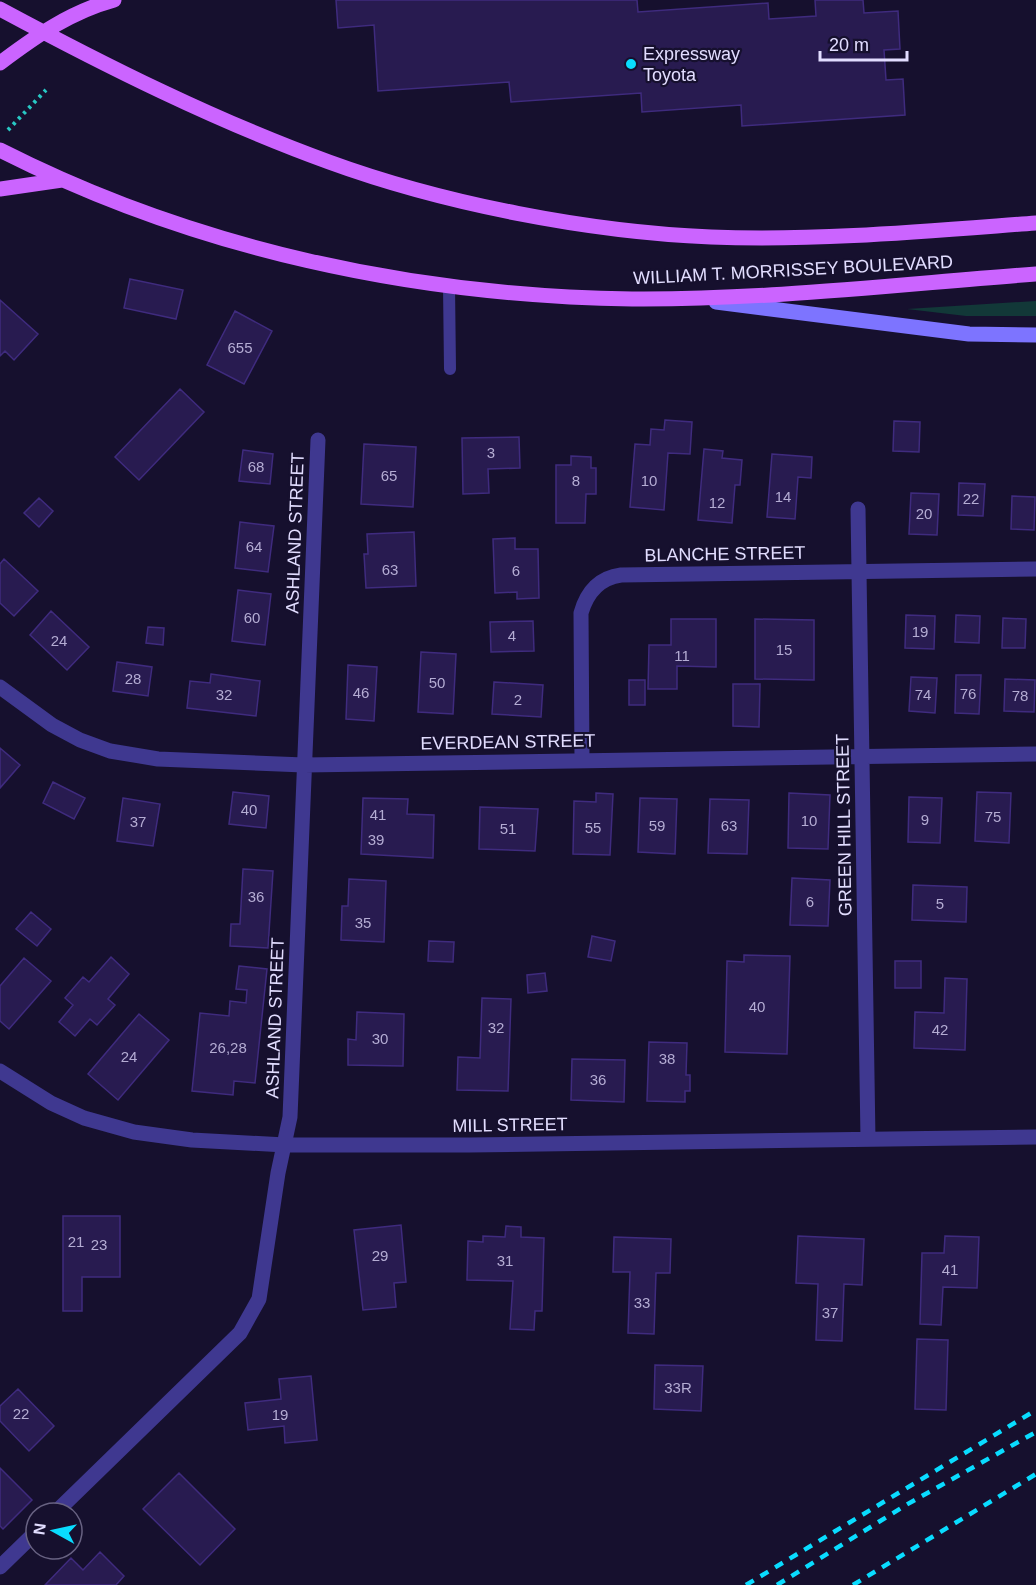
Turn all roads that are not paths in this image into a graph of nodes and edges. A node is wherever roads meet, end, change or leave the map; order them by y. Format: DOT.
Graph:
graph roads {
  1 [pos="114,0"];
  2 [pos="0,9"];
  3 [pos="42,32"];
  4 [pos="0,63"];
  5 [pos="0,150"];
  6 [pos="63,180"];
  7 [pos="0,189"];
  8 [pos="1036,223"];
  9 [pos="1036,274"];
  10 [pos="449,286"];
  11 [pos="686,298"];
  12 [pos="1036,335"];
  13 [pos="450,369"];
  14 [pos="318,440"];
  15 [pos="858,509"];
  16 [pos="1036,569"];
  17 [pos="860,572"];
  18 [pos="0,687"];
  19 [pos="1036,754"];
  20 [pos="862,758"];
  21 [pos="582,760"];
  22 [pos="304,765"];
  23 [pos="0,1071"];
  24 [pos="1036,1137"];
  25 [pos="868,1139"];
  26 [pos="285,1144"];
  27 [pos="67,1501"];
  28 [pos="24,1544"];
  29 [pos="0,1567"];
  1 -- 3 [label="main road"];
  2 -- 3 [label="main road, WILLIAM T. MORRISSEY BOULEVARD"];
  3 -- 4 [label="main road"];
  3 -- 8 [label="main road, WILLIAM T. MORRISSEY BOULEVARD"];
  5 -- 6 [label="main road, WILLIAM T. MORRISSEY BOULEVARD"];
  6 -- 7 [label="main road"];
  6 -- 10 [label="main road, WILLIAM T. MORRISSEY BOULEVARD"];
  9 -- 11 [label="main road, WILLIAM T. MORRISSEY BOULEVARD"];
  10 -- 11 [label="main road, WILLIAM T. MORRISSEY BOULEVARD"];
  10 -- 13 [label="lane"];
  11 -- 12 [label="main road"];
  14 -- 22 [label="street, ASHLAND STREET"];
  15 -- 17 [label="street, GREEN HILL STREET"];
  16 -- 17 [label="street, BLANCHE STREET"];
  17 -- 20 [label="street, GREEN HILL STREET"];
  17 -- 21 [label="street, BLANCHE STREET"];
  18 -- 22 [label="street, EVERDEAN STREET"];
  19 -- 20 [label="street, EVERDEAN STREET"];
  20 -- 21 [label="street, EVERDEAN STREET"];
  20 -- 25 [label="street, GREEN HILL STREET"];
  21 -- 22 [label="street, EVERDEAN STREET"];
  22 -- 26 [label="street, ASHLAND STREET"];
  23 -- 26 [label="street, MILL STREET"];
  24 -- 25 [label="street, MILL STREET"];
  25 -- 26 [label="street, MILL STREET"];
  26 -- 27 [label="street, ASHLAND STREET"];
  28 -- 29 [label="street"];
}
